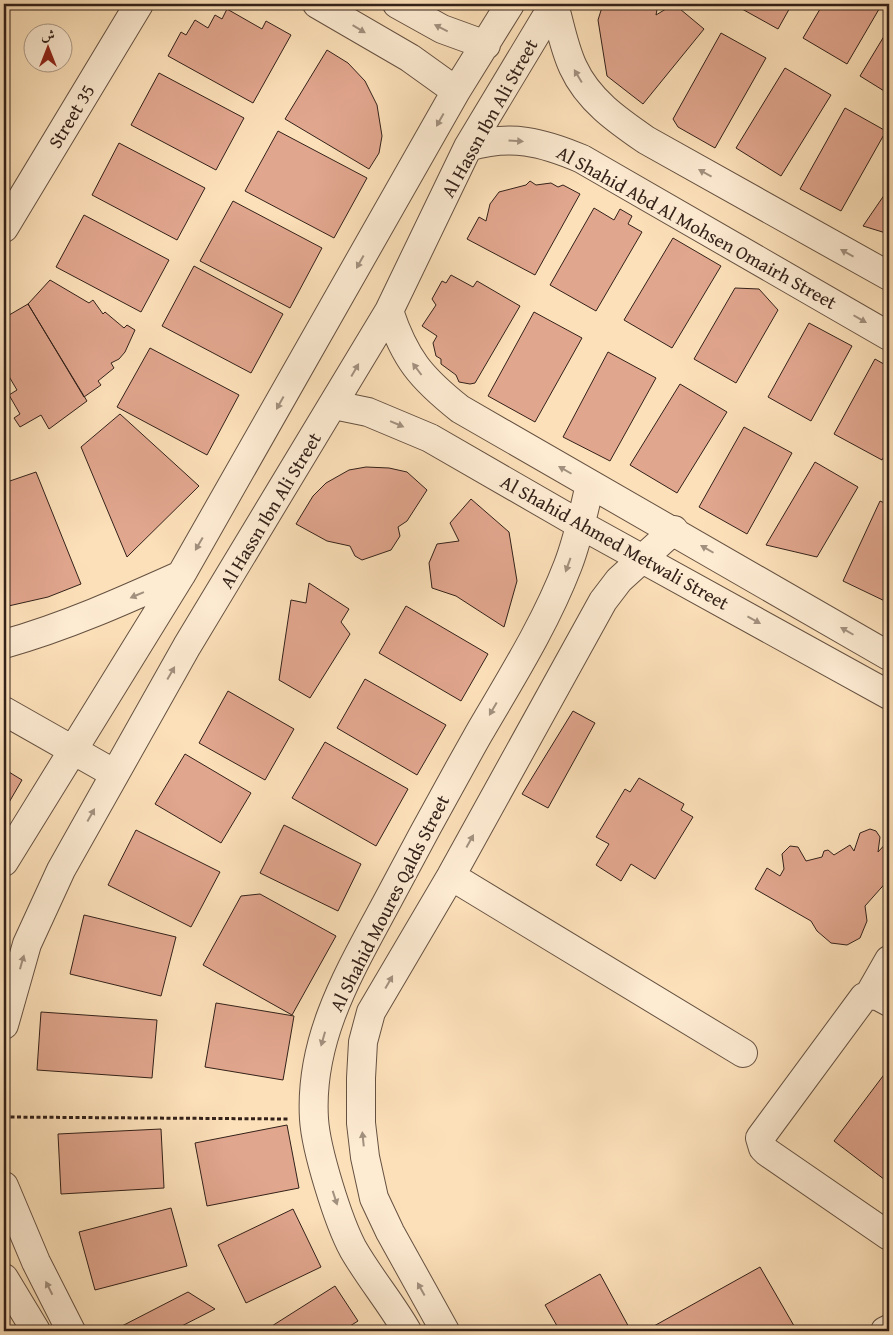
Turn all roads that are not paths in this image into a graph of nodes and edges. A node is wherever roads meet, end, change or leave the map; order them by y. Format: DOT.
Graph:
graph roads {
  1 [pos="139,4"];
  2 [pos="317,4"];
  3 [pos="397,4"];
  4 [pos="510,4"];
  5 [pos="554,4"];
  6 [pos="486,45"];
  7 [pos="456,91"];
  8 [pos="468,147"];
  9 [pos="4,228"];
  10 [pos="889,276"];
  11 [pos="389,311"];
  12 [pos="889,336"];
  13 [pos="334,405"];
  14 [pos="590,484"];
  15 [pos="581,525"];
  16 [pos="674,530"];
  17 [pos="643,558"];
  18 [pos="181,575"];
  19 [pos="4,644"];
  20 [pos="889,656"];
  21 [pos="889,695"];
  22 [pos="4,711"];
  23 [pos="72,749"];
  24 [pos="115,774"];
  25 [pos="4,862"];
  26 [pos="451,876"];
  27 [pos="889,960"];
  28 [pos="338,994"];
  29 [pos="879,998"];
  30 [pos="371,1012"];
  31 [pos="4,1025"];
  32 [pos="743,1054"];
  33 [pos="4,1186"];
  34 [pos="889,1236"];
  35 [pos="4,1278"];
  36 [pos="889,1328"];
  37 [pos="36,1331"];
  38 [pos="71,1331"];
  39 [pos="407,1331"];
  40 [pos="445,1331"];
  41 [pos="885,1331"];
  1 -- 9 [label="street, Street 35"];
  2 -- 7 [label="street, one-way"];
  6 -- 3 [label="street, one-way"];
  4 -- 6 [label="street, Al Hassn Ibn Ali Street"];
  5 -- 8 [label="street, Al Hassn Ibn Ali Street"];
  10 -- 5 [label="street, one-way"];
  6 -- 7 [label="street, Al Hassn Ibn Ali Street"];
  7 -- 18 [label="street, Al Hassn Ibn Ali Street, one-way"];
  8 -- 11 [label="street, Al Hassn Ibn Ali Street"];
  8 -- 12 [label="street, Al Shahid Abd Al Mohsen Omairh Street, one-way"];
  13 -- 11 [label="street, Al Hassn Ibn Ali Street, one-way"];
  14 -- 11 [label="street, Al Shahid Ahmed Metwali Street, one-way"];
  13 -- 15 [label="street, Al Shahid Ahmed Metwali Street, one-way"];
  24 -- 13 [label="street, Al Hassn Ibn Ali Street, one-way"];
  14 -- 15 [label="street, Al Shahid Moures Qalds Street"];
  14 -- 16 [label="street, Al Shahid Ahmed Metwali Street"];
  15 -- 17 [label="street, Al Shahid Ahmed Metwali Street"];
  15 -- 28 [label="street, Al Shahid Moures Qalds Street, one-way"];
  16 -- 17 [label="street, Al Shahid Moures Qalds Street"];
  20 -- 16 [label="street, Al Shahid Ahmed Metwali Street, one-way"];
  17 -- 21 [label="street, Al Shahid Ahmed Metwali Street, one-way"];
  26 -- 17 [label="street, Al Shahid Moures Qalds Street, one-way"];
  18 -- 19 [label="street, one-way"];
  18 -- 23 [label="street, Al Hassn Ibn Ali Street"];
  22 -- 23 [label="street"];
  23 -- 24 [label="street"];
  23 -- 25 [label="street, Al Hassn Ibn Ali Street"];
  31 -- 24 [label="street, Al Hassn Ibn Ali Street, one-way"];
  30 -- 26 [label="street, Al Shahid Moures Qalds Street, one-way"];
  26 -- 32 [label="street"];
  27 -- 29 [label="street"];
  28 -- 30 [label="street"];
  28 -- 39 [label="street, Al Shahid Moures Qalds Street, one-way"];
  29 -- 34 [label="street"];
  40 -- 30 [label="street, Al Shahid Moures Qalds Street, one-way"];
  38 -- 33 [label="street, one-way"];
  35 -- 37 [label="street"];
  36 -- 41 [label="street"];
}
